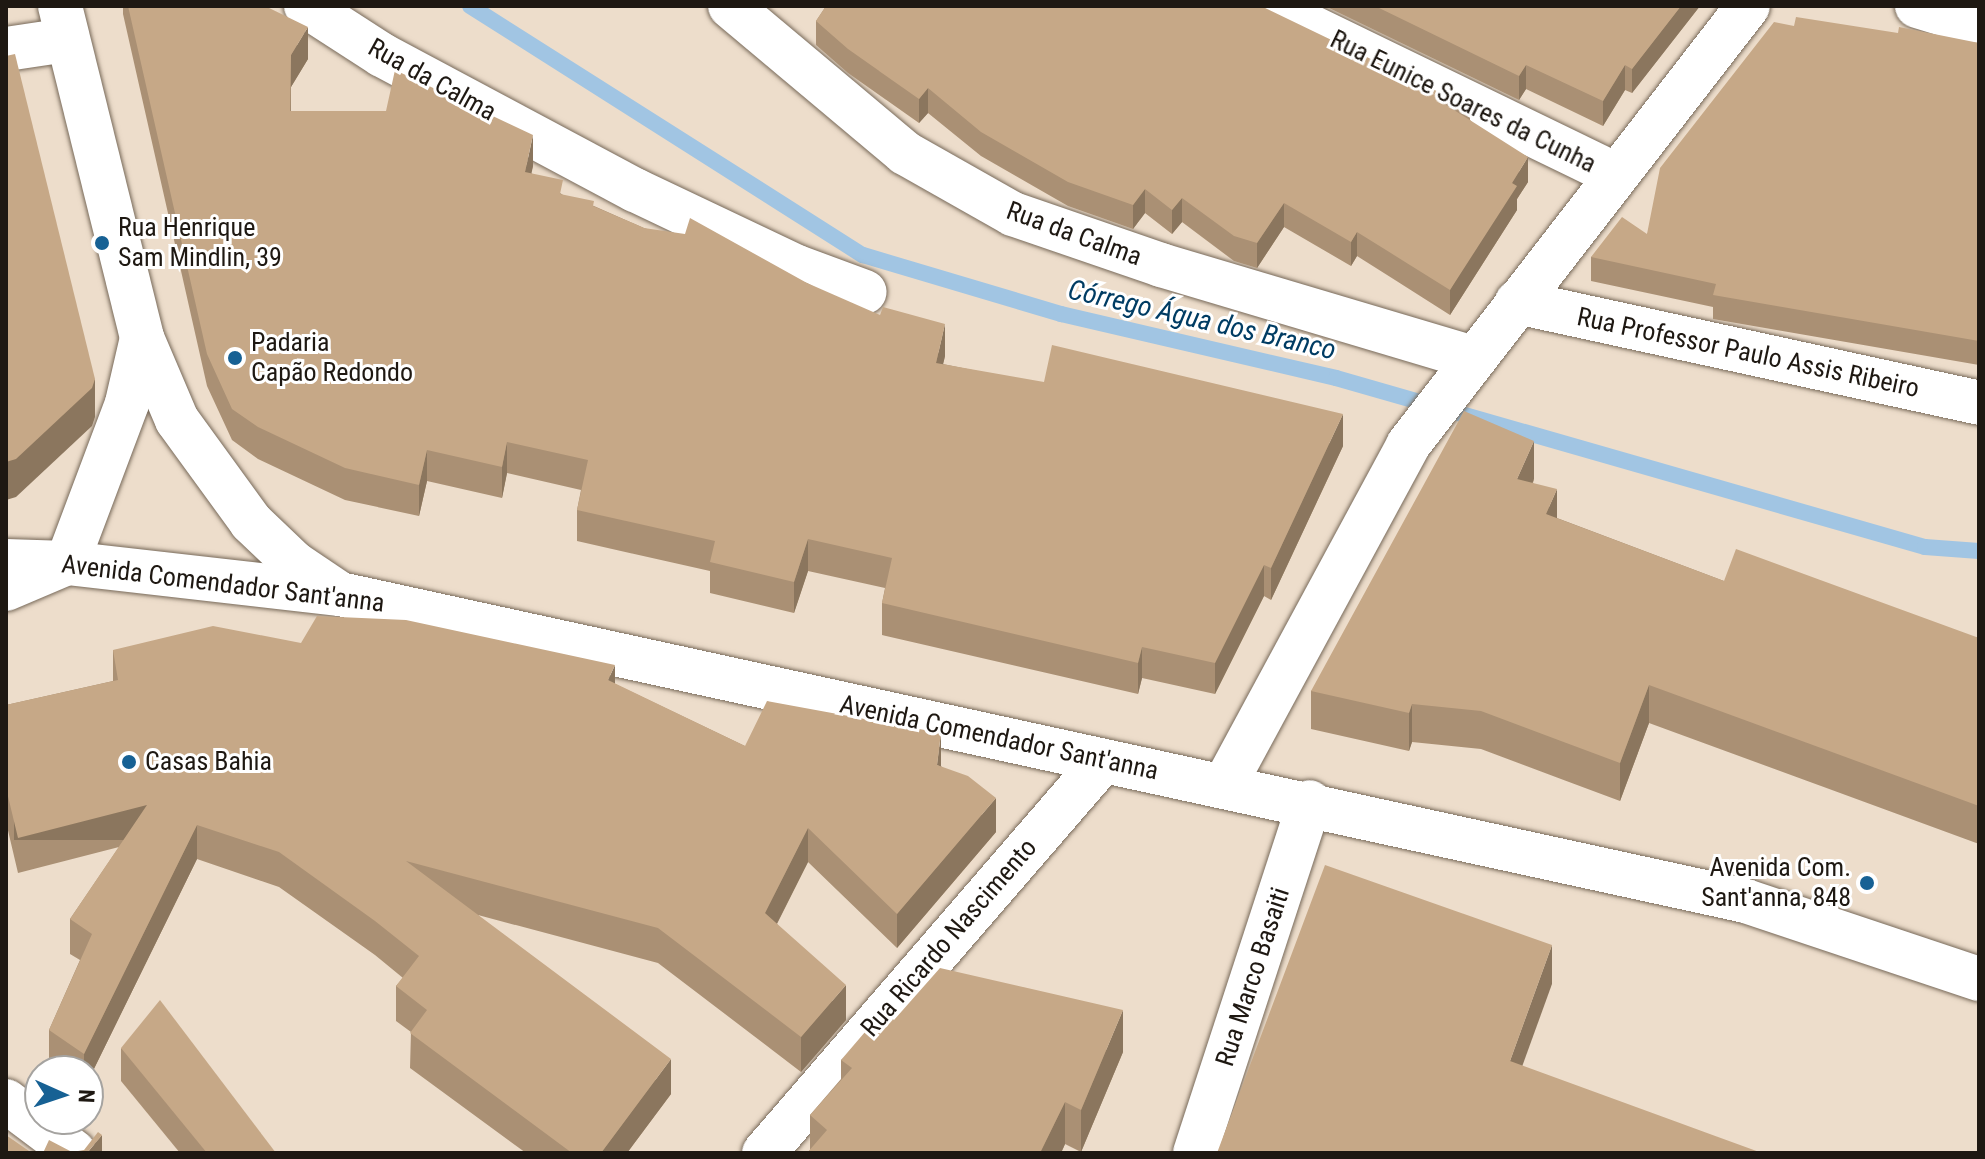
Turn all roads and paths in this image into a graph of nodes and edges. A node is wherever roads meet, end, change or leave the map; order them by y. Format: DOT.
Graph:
graph roads {
  1 [pos="306,6"];
  2 [pos="730,6"];
  3 [pos="1268,6"];
  4 [pos="1748,6"];
  5 [pos="1917,6"];
  6 [pos="63,23"];
  7 [pos="1979,25"];
  8 [pos="6,49"];
  9 [pos="1616,175"];
  10 [pos="865,292"];
  11 [pos="1517,302"];
  12 [pos="142,338"];
  13 [pos="1469,362"];
  14 [pos="1979,403"];
  15 [pos="6,561"];
  16 [pos="67,563"];
  17 [pos="6,589"];
  18 [pos="340,594"];
  19 [pos="1103,761"];
  20 [pos="1224,786"];
  21 [pos="1310,802"];
  22 [pos="1979,979"];
  23 [pos="6,1101"];
  24 [pos="74,1152"];
  25 [pos="764,1153"];
  26 [pos="1195,1153"];
  1 -- 10 [label="street, Rua da Calma"];
  2 -- 13 [label="street, Rua da Calma"];
  3 -- 9 [label="street, Rua Eunice Soares da Cunha"];
  4 -- 9 [label="street"];
  5 -- 7 [label="street"];
  6 -- 8 [label="street"];
  6 -- 12 [label="street"];
  9 -- 11 [label="street"];
  11 -- 13 [label="street"];
  11 -- 14 [label="street, Rua Professor Paulo Assis Ribeiro"];
  12 -- 16 [label="street"];
  12 -- 18 [label="street"];
  13 -- 20 [label="street"];
  15 -- 16 [label="street, Avenida Comendador Sant'anna"];
  16 -- 17 [label="street"];
  16 -- 18 [label="street, Avenida Comendador Sant'anna"];
  18 -- 19 [label="street, Avenida Comendador Sant'anna"];
  19 -- 20 [label="street, Avenida Comendador Sant'anna"];
  19 -- 25 [label="street, Rua Ricardo Nascimento"];
  20 -- 21 [label="street, Avenida Comendador Sant'anna"];
  21 -- 22 [label="street, Avenida Comendador Sant'anna"];
  21 -- 26 [label="street, Rua Marco Basaiti"];
  23 -- 24 [label="street"];
}
